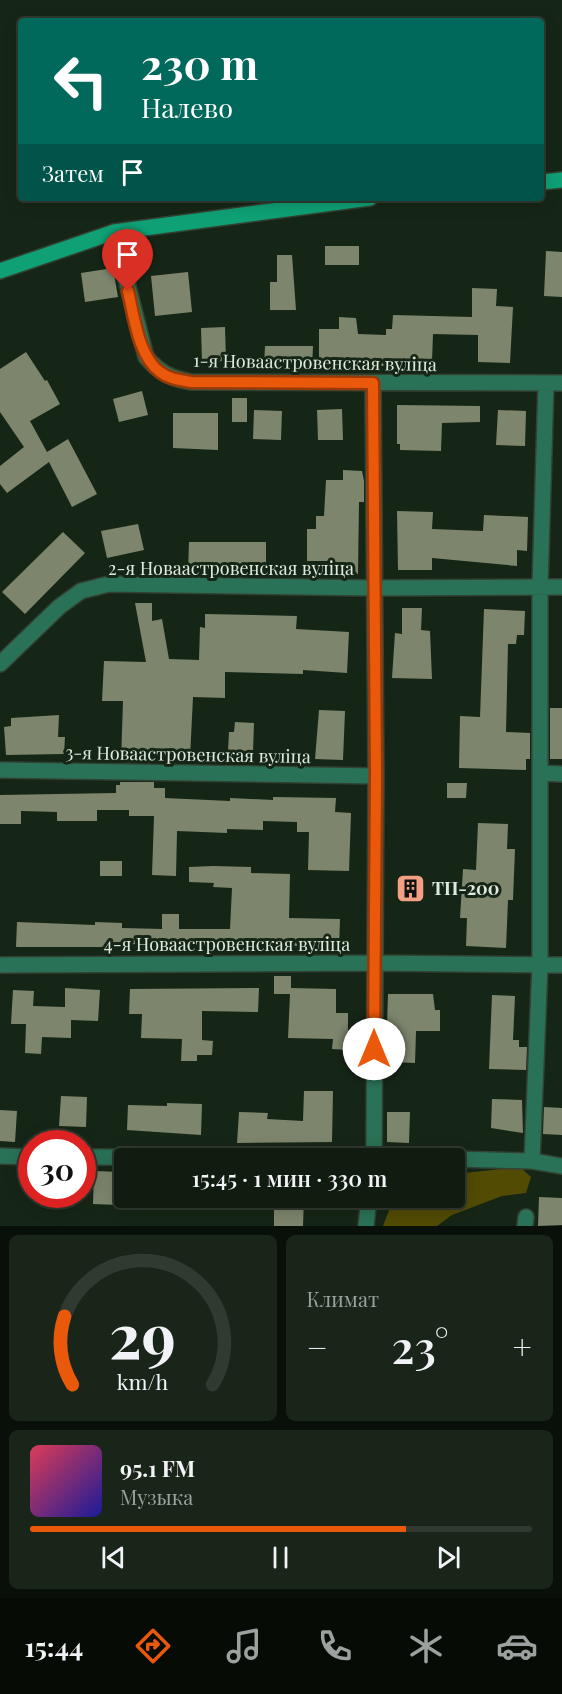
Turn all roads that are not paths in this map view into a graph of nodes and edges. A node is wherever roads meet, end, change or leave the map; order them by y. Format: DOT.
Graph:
graph roads {
  1 [pos="562,180"];
  2 [pos="544,182"];
  3 [pos="347,201"];
  4 [pos="114,232"];
  5 [pos="0,271"];
  6 [pos="373,383"];
  7 [pos="546,383"];
  8 [pos="562,383"];
  9 [pos="540,587"];
  10 [pos="562,587"];
  11 [pos="375,588"];
  12 [pos="0,664"];
  13 [pos="0,770"];
  14 [pos="541,773"];
  15 [pos="562,774"];
  16 [pos="376,776"];
  17 [pos="374,963"];
  18 [pos="540,964"];
  19 [pos="0,965"];
  20 [pos="562,965"];
  21 [pos="374,1148"];
  22 [pos="0,1156"];
  23 [pos="18,1157"];
  24 [pos="96,1157"];
  25 [pos="114,1157"];
  26 [pos="465,1159"];
  27 [pos="532,1161"];
  28 [pos="562,1166"];
  29 [pos="368,1208"];
  30 [pos="366,1226"];
  1 -- 2 [label="main road"];
  3 -- 4 [label="main road"];
  4 -- 5 [label="main road"];
  4 -- 6 [label="street, 1-я Новаастровенская вуліца"];
  6 -- 7 [label="street, 1-я Новаастровенская вуліца"];
  6 -- 11 [label="street"];
  7 -- 8 [label="street, 1-я Новаастровенская вуліца"];
  7 -- 9 [label="street"];
  9 -- 10 [label="street, 2-я Новаастровенская вуліца"];
  9 -- 11 [label="street, 2-я Новаастровенская вуліца"];
  9 -- 14 [label="street"];
  11 -- 12 [label="street, 2-я Новаастровенская вуліца"];
  11 -- 16 [label="street"];
  13 -- 16 [label="street, 3-я Новаастровенская вуліца"];
  14 -- 15 [label="street"];
  14 -- 18 [label="street"];
  16 -- 17 [label="street"];
  17 -- 18 [label="street, 4-я Новаастровенская вуліца"];
  17 -- 19 [label="street, 4-я Новаастровенская вуліца"];
  17 -- 21 [label="street"];
  18 -- 20 [label="street, 4-я Новаастровенская вуліца"];
  18 -- 27 [label="street"];
  22 -- 23 [label="street"];
  24 -- 25 [label="street"];
  26 -- 27 [label="street"];
  27 -- 28 [label="street"];
  29 -- 30 [label="street"];
}
